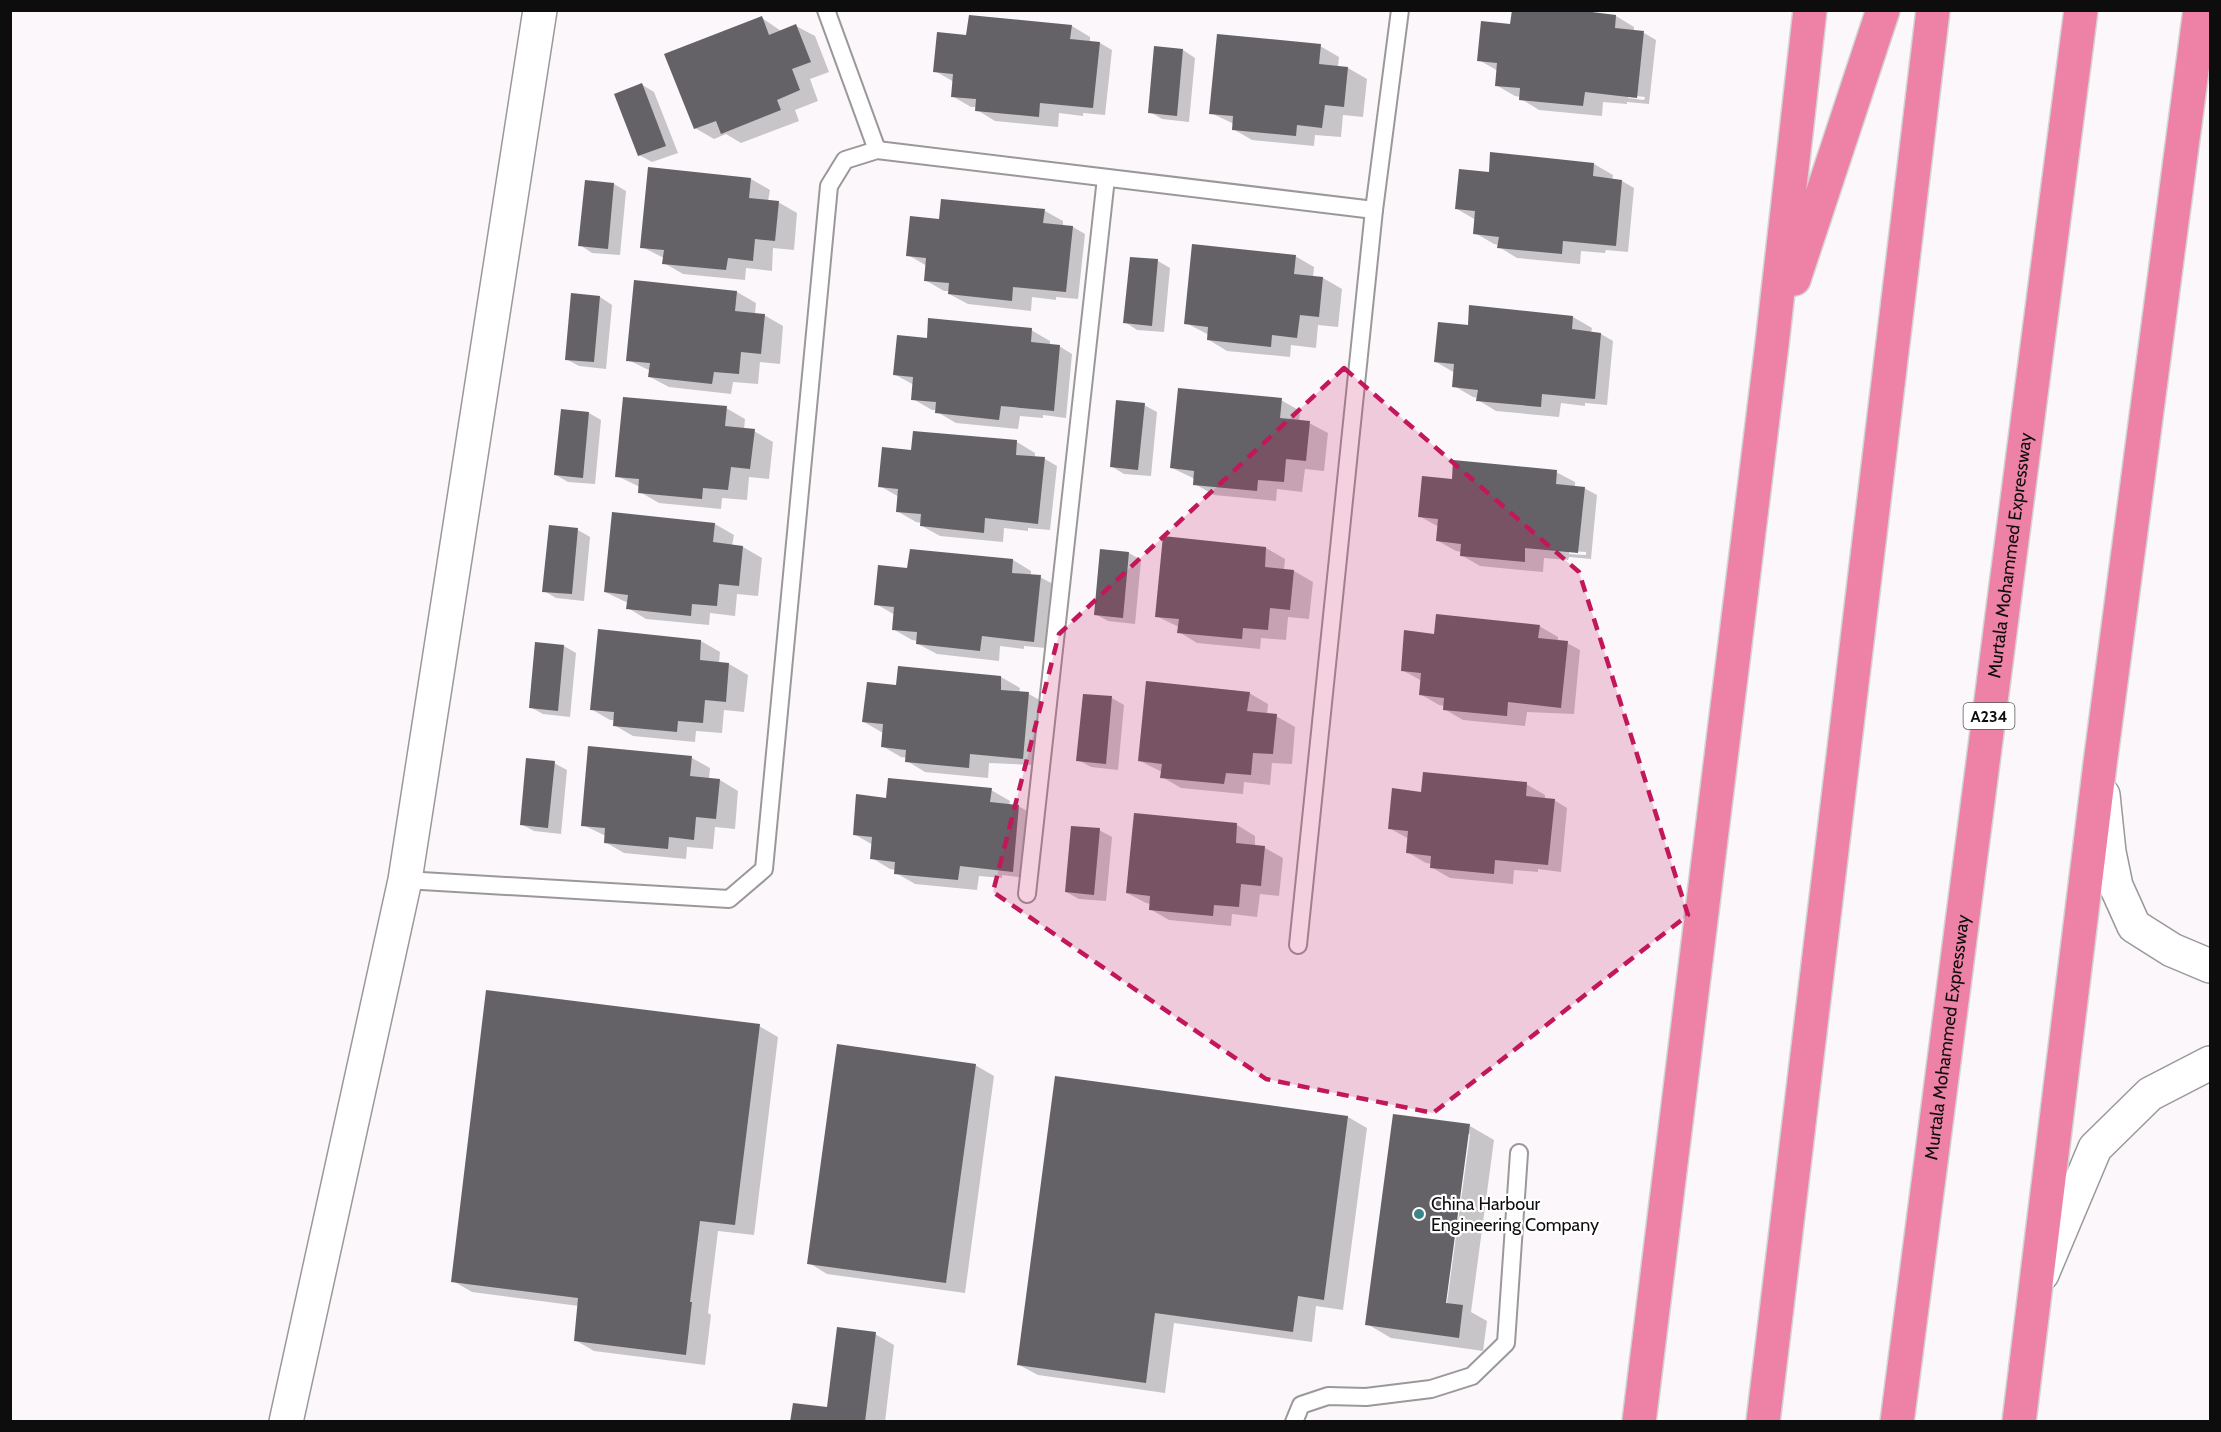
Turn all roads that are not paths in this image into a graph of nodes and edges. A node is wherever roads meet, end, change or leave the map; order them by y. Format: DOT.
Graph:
graph roads {
  1 [pos="540,10"];
  2 [pos="826,10"];
  3 [pos="1400,10"];
  4 [pos="1810,10"];
  5 [pos="1883,10"];
  6 [pos="1933,10"];
  7 [pos="2081,10"];
  8 [pos="2199,10"];
  9 [pos="877,150"];
  10 [pos="1106,178"];
  11 [pos="1374,210"];
  12 [pos="1772,344"];
  13 [pos="2100,765"];
  14 [pos="405,880"];
  15 [pos="1027,894"];
  16 [pos="1298,945"];
  17 [pos="2211,966"];
  18 [pos="2211,1064"];
  19 [pos="1519,1153"];
  20 [pos="2037,1286"];
  21 [pos="286,1422"];
  22 [pos="1294,1422"];
  23 [pos="1640,1422"];
  24 [pos="1763,1422"];
  25 [pos="1896,1422"];
  26 [pos="2019,1422"];
  1 -- 14 [label="street"];
  2 -- 9 [label="lane"];
  3 -- 11 [label="lane"];
  4 -- 12 [label="highway"];
  5 -- 12 [label="highway"];
  6 -- 24 [label="highway"];
  7 -- 25 [label="highway, Murtala Mohammed Expressway / A234"];
  8 -- 13 [label="highway"];
  9 -- 10 [label="lane"];
  9 -- 14 [label="lane"];
  10 -- 11 [label="lane"];
  10 -- 15 [label="lane"];
  11 -- 16 [label="lane"];
  12 -- 23 [label="highway"];
  13 -- 17 [label="street"];
  13 -- 20 [label="highway"];
  14 -- 21 [label="street"];
  18 -- 20 [label="street"];
  19 -- 22 [label="lane"];
  20 -- 26 [label="highway"];
}
